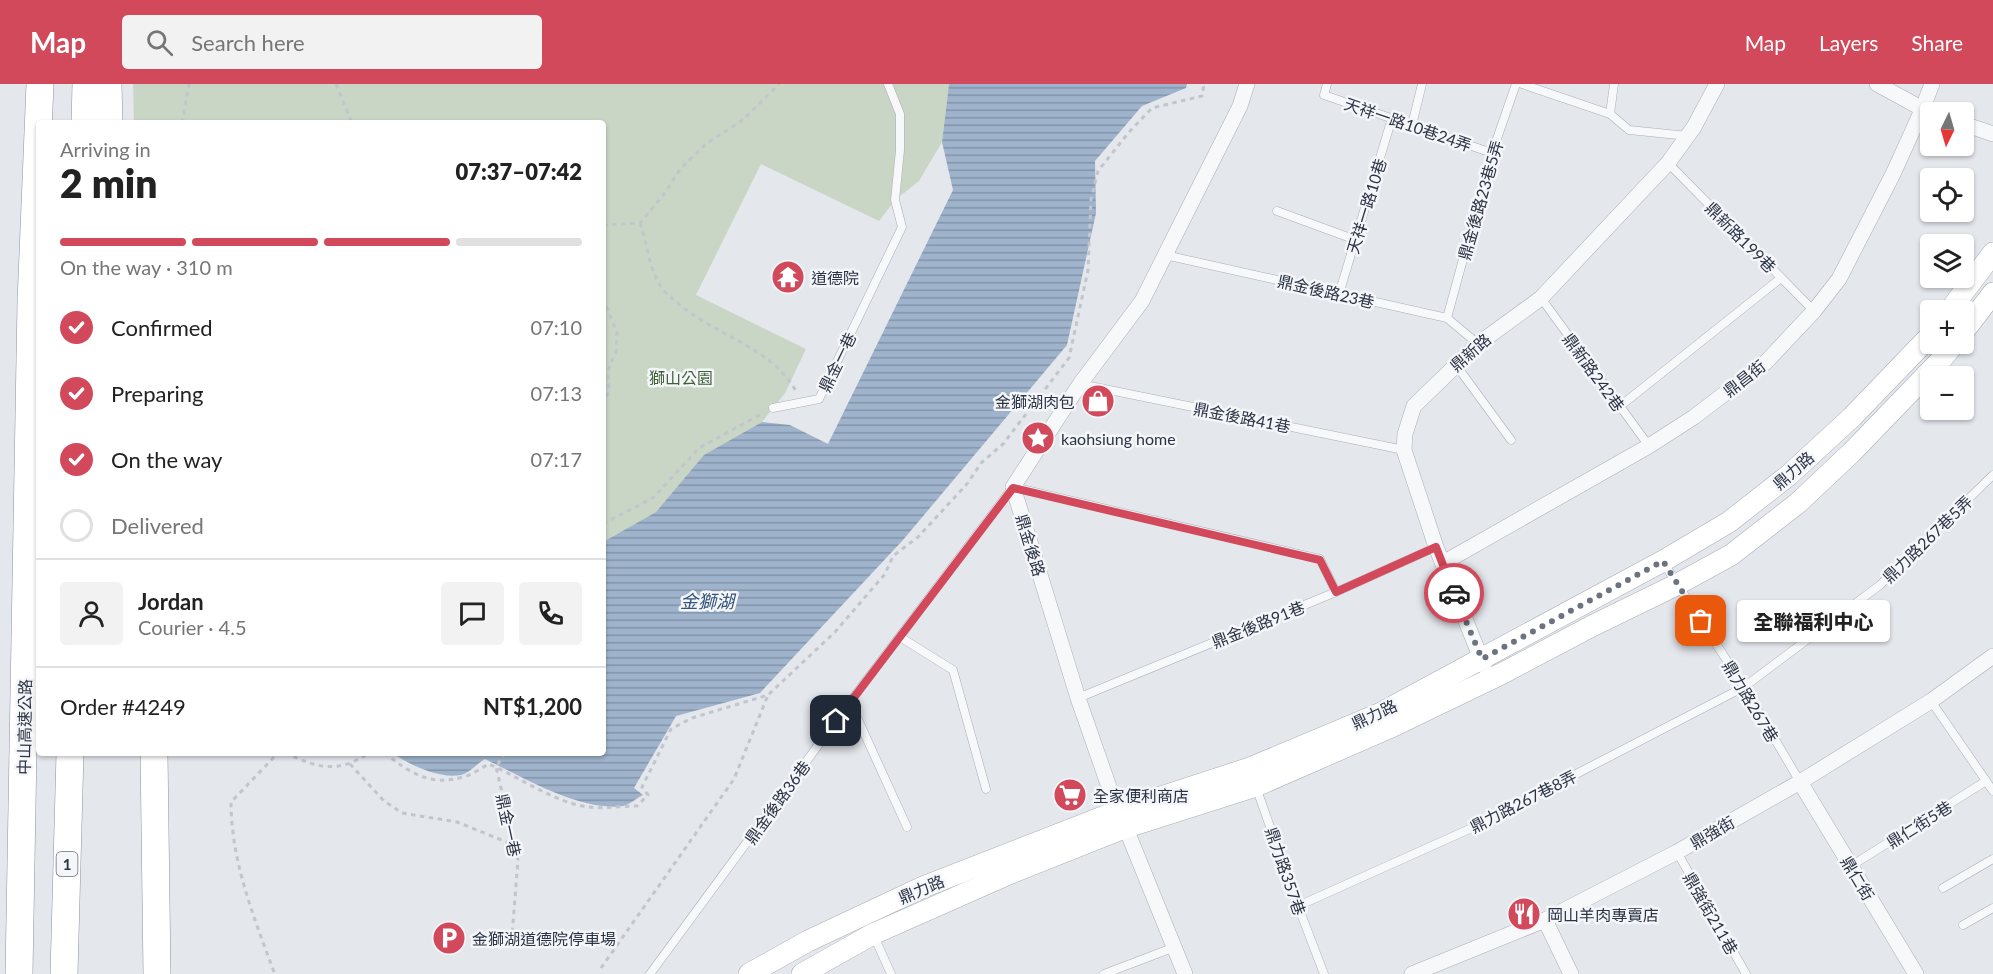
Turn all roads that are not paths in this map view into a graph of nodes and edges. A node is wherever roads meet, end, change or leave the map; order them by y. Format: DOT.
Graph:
graph roads {
  1 [pos="40,84"];
  2 [pos="86,84"];
  3 [pos="108,84"];
  4 [pos="888,84"];
  5 [pos="1247,84"];
  6 [pos="1327,84"];
  7 [pos="1422,84"];
  8 [pos="1516,84"];
  9 [pos="1522,84"];
  10 [pos="1614,84"];
  11 [pos="1718,84"];
  12 [pos="1877,84"];
  13 [pos="1932,84"];
  14 [pos="1928,102"];
  15 [pos="1920,108"];
  16 [pos="1611,114"];
  17 [pos="1392,118"];
  18 [pos="39,120"];
  19 [pos="85,120"];
  20 [pos="109,120"];
  21 [pos="1920,122"];
  22 [pos="1412,125"];
  23 [pos="1974,127"];
  24 [pos="1993,134"];
  25 [pos="1688,136"];
  26 [pos="1492,153"];
  27 [pos="1668,164"];
  28 [pos="36,181"];
  29 [pos="1276,211"];
  30 [pos="1356,240"];
  31 [pos="1165,255"];
  32 [pos="1992,255"];
  33 [pos="1781,278"];
  34 [pos="1993,292"];
  35 [pos="1340,294"];
  36 [pos="1541,298"];
  37 [pos="1958,300"];
  38 [pos="1814,311"];
  39 [pos="1447,318"];
  40 [pos="1974,318"];
  41 [pos="1478,344"];
  42 [pos="1920,346"];
  43 [pos="1946,354"];
  44 [pos="1455,363"];
  45 [pos="1080,384"];
  46 [pos="1619,407"];
  47 [pos="773,408"];
  48 [pos="1511,440"];
  49 [pos="1649,446"];
  50 [pos="1404,450"];
  51 [pos="1993,475"];
  52 [pos="1013,488"];
  53 [pos="1436,547"];
  54 [pos="1663,561"];
  55 [pos="1443,564"];
  56 [pos="1678,584"];
  57 [pos="1336,592"];
  58 [pos="900,637"];
  59 [pos="1993,656"];
  60 [pos="1482,659"];
  61 [pos="1490,680"];
  62 [pos="1744,687"];
  63 [pos="1078,698"];
  64 [pos="1931,701"];
  65 [pos="850,702"];
  66 [pos="70,756"];
  67 [pos="154,756"];
  68 [pos="1253,777"];
  69 [pos="1986,781"];
  70 [pos="1800,782"];
  71 [pos="986,789"];
  72 [pos="1993,791"];
  73 [pos="1121,820"];
  74 [pos="907,827"];
  75 [pos="1677,852"];
  76 [pos="1993,859"];
  77 [pos="1851,866"];
  78 [pos="1943,888"];
  79 [pos="1298,906"];
  80 [pos="1993,908"];
  81 [pos="864,914"];
  82 [pos="1545,920"];
  83 [pos="1963,926"];
  84 [pos="873,934"];
  85 [pos="1175,947"];
  86 [pos="19,974"];
  87 [pos="64,974"];
  88 [pos="157,974"];
  89 [pos="650,974"];
  90 [pos="749,974"];
  91 [pos="802,974"];
  92 [pos="891,974"];
  93 [pos="1104,974"];
  94 [pos="1185,974"];
  95 [pos="1324,974"];
  96 [pos="1412,974"];
  97 [pos="1571,974"];
  98 [pos="1746,974"];
  99 [pos="1916,974"];
  1 -- 18 [label="highway, 中山高速公路"];
  2 -- 19 [label="highway"];
  3 -- 20 [label="highway"];
  4 -- 47 [label="lane, 鼎金一巷"];
  5 -- 31 [label="street"];
  6 -- 17 [label="lane, 天祥一路10巷24弄"];
  7 -- 22 [label="lane"];
  8 -- 26 [label="lane, 鼎金後路23巷5弄"];
  9 -- 16 [label="lane"];
  10 -- 16 [label="lane"];
  11 -- 25 [label="street, 鼎新路"];
  12 -- 15 [label="street"];
  13 -- 14 [label="street, 鼎昌街"];
  16 -- 25 [label="lane"];
  17 -- 22 [label="lane, 天祥一路10巷24弄"];
  17 -- 30 [label="lane, 天祥一路10巷"];
  21 -- 38 [label="street, 鼎昌街"];
  22 -- 26 [label="lane, 天祥一路10巷24弄"];
  23 -- 24 [label="street"];
  25 -- 27 [label="street, 鼎新路"];
  26 -- 39 [label="lane, 鼎金後路23巷5弄"];
  27 -- 33 [label="lane, 鼎新路199巷"];
  27 -- 36 [label="street, 鼎新路"];
  28 -- 86 [label="highway, 中山高速公路"];
  29 -- 30 [label="lane"];
  30 -- 35 [label="lane, 天祥一路10巷"];
  31 -- 35 [label="lane, 鼎金後路23巷"];
  31 -- 45 [label="street"];
  32 -- 37 [label="street"];
  33 -- 38 [label="lane, 鼎新路199巷"];
  33 -- 46 [label="lane"];
  34 -- 40 [label="street"];
  35 -- 39 [label="lane, 鼎金後路23巷"];
  36 -- 41 [label="street, 鼎新路"];
  36 -- 46 [label="lane, 鼎新路242巷"];
  38 -- 49 [label="street, 鼎昌街"];
  39 -- 41 [label="lane, 鼎金後路23巷"];
  41 -- 44 [label="street, 鼎新路"];
  42 -- 54 [label="street, 鼎力路"];
  43 -- 56 [label="street, 鼎力路"];
  44 -- 48 [label="lane"];
  44 -- 50 [label="street, 鼎新路"];
  45 -- 50 [label="lane, 鼎金後路41巷"];
  45 -- 52 [label="street"];
  46 -- 49 [label="lane, 鼎新路242巷"];
  49 -- 55 [label="street, 鼎昌街"];
  50 -- 53 [label="street, 鼎新路"];
  51 -- 62 [label="lane, 鼎力路267巷5弄"];
  52 -- 57 [label="lane"];
  52 -- 58 [label="lane, 鼎金後路36巷"];
  52 -- 63 [label="street, 鼎金後路"];
  53 -- 55 [label="street, 鼎新路"];
  53 -- 57 [label="lane, 鼎金後路91巷"];
  54 -- 56 [label="lane, 鼎力路267巷"];
  54 -- 60 [label="street, 鼎力路"];
  55 -- 60 [label="street, 鼎新路"];
  56 -- 61 [label="street, 鼎力路"];
  56 -- 62 [label="lane, 鼎力路267巷"];
  57 -- 63 [label="lane, 鼎金後路91巷"];
  58 -- 65 [label="lane, 鼎金後路36巷"];
  58 -- 71 [label="lane"];
  59 -- 64 [label="street, 鼎強街"];
  60 -- 61 [label="street, 鼎新路"];
  60 -- 68 [label="street, 鼎力路"];
  61 -- 68 [label="street, 鼎力路"];
  62 -- 70 [label="lane, 鼎力路267巷"];
  62 -- 79 [label="lane, 鼎力路267巷8弄"];
  63 -- 73 [label="street, 鼎金後路"];
  64 -- 69 [label="lane"];
  64 -- 70 [label="street, 鼎強街"];
  65 -- 74 [label="lane"];
  65 -- 89 [label="lane, 鼎金後路36巷"];
  66 -- 87 [label="highway, 1"];
  67 -- 88 [label="highway"];
  68 -- 73 [label="street, 鼎力路"];
  68 -- 79 [label="lane, 鼎力路357巷"];
  69 -- 72 [label="lane"];
  69 -- 77 [label="lane, 鼎仁街5巷"];
  70 -- 75 [label="street, 鼎強街"];
  70 -- 77 [label="street, 鼎仁街"];
  73 -- 81 [label="street, 鼎力路"];
  73 -- 84 [label="street, 鼎力路"];
  73 -- 85 [label="street, 鼎金後路"];
  75 -- 82 [label="street, 鼎強街"];
  75 -- 98 [label="lane, 鼎強街211巷"];
  76 -- 78 [label="lane"];
  77 -- 99 [label="street, 鼎仁街"];
  79 -- 95 [label="lane, 鼎力路357巷"];
  80 -- 83 [label="lane"];
  81 -- 84 [label="lane"];
  81 -- 90 [label="street, 鼎力路"];
  82 -- 96 [label="street, 鼎強街"];
  82 -- 97 [label="street"];
  84 -- 91 [label="street, 鼎力路"];
  84 -- 92 [label="lane"];
  85 -- 93 [label="lane"];
  85 -- 94 [label="street, 鼎金後路"];
}
